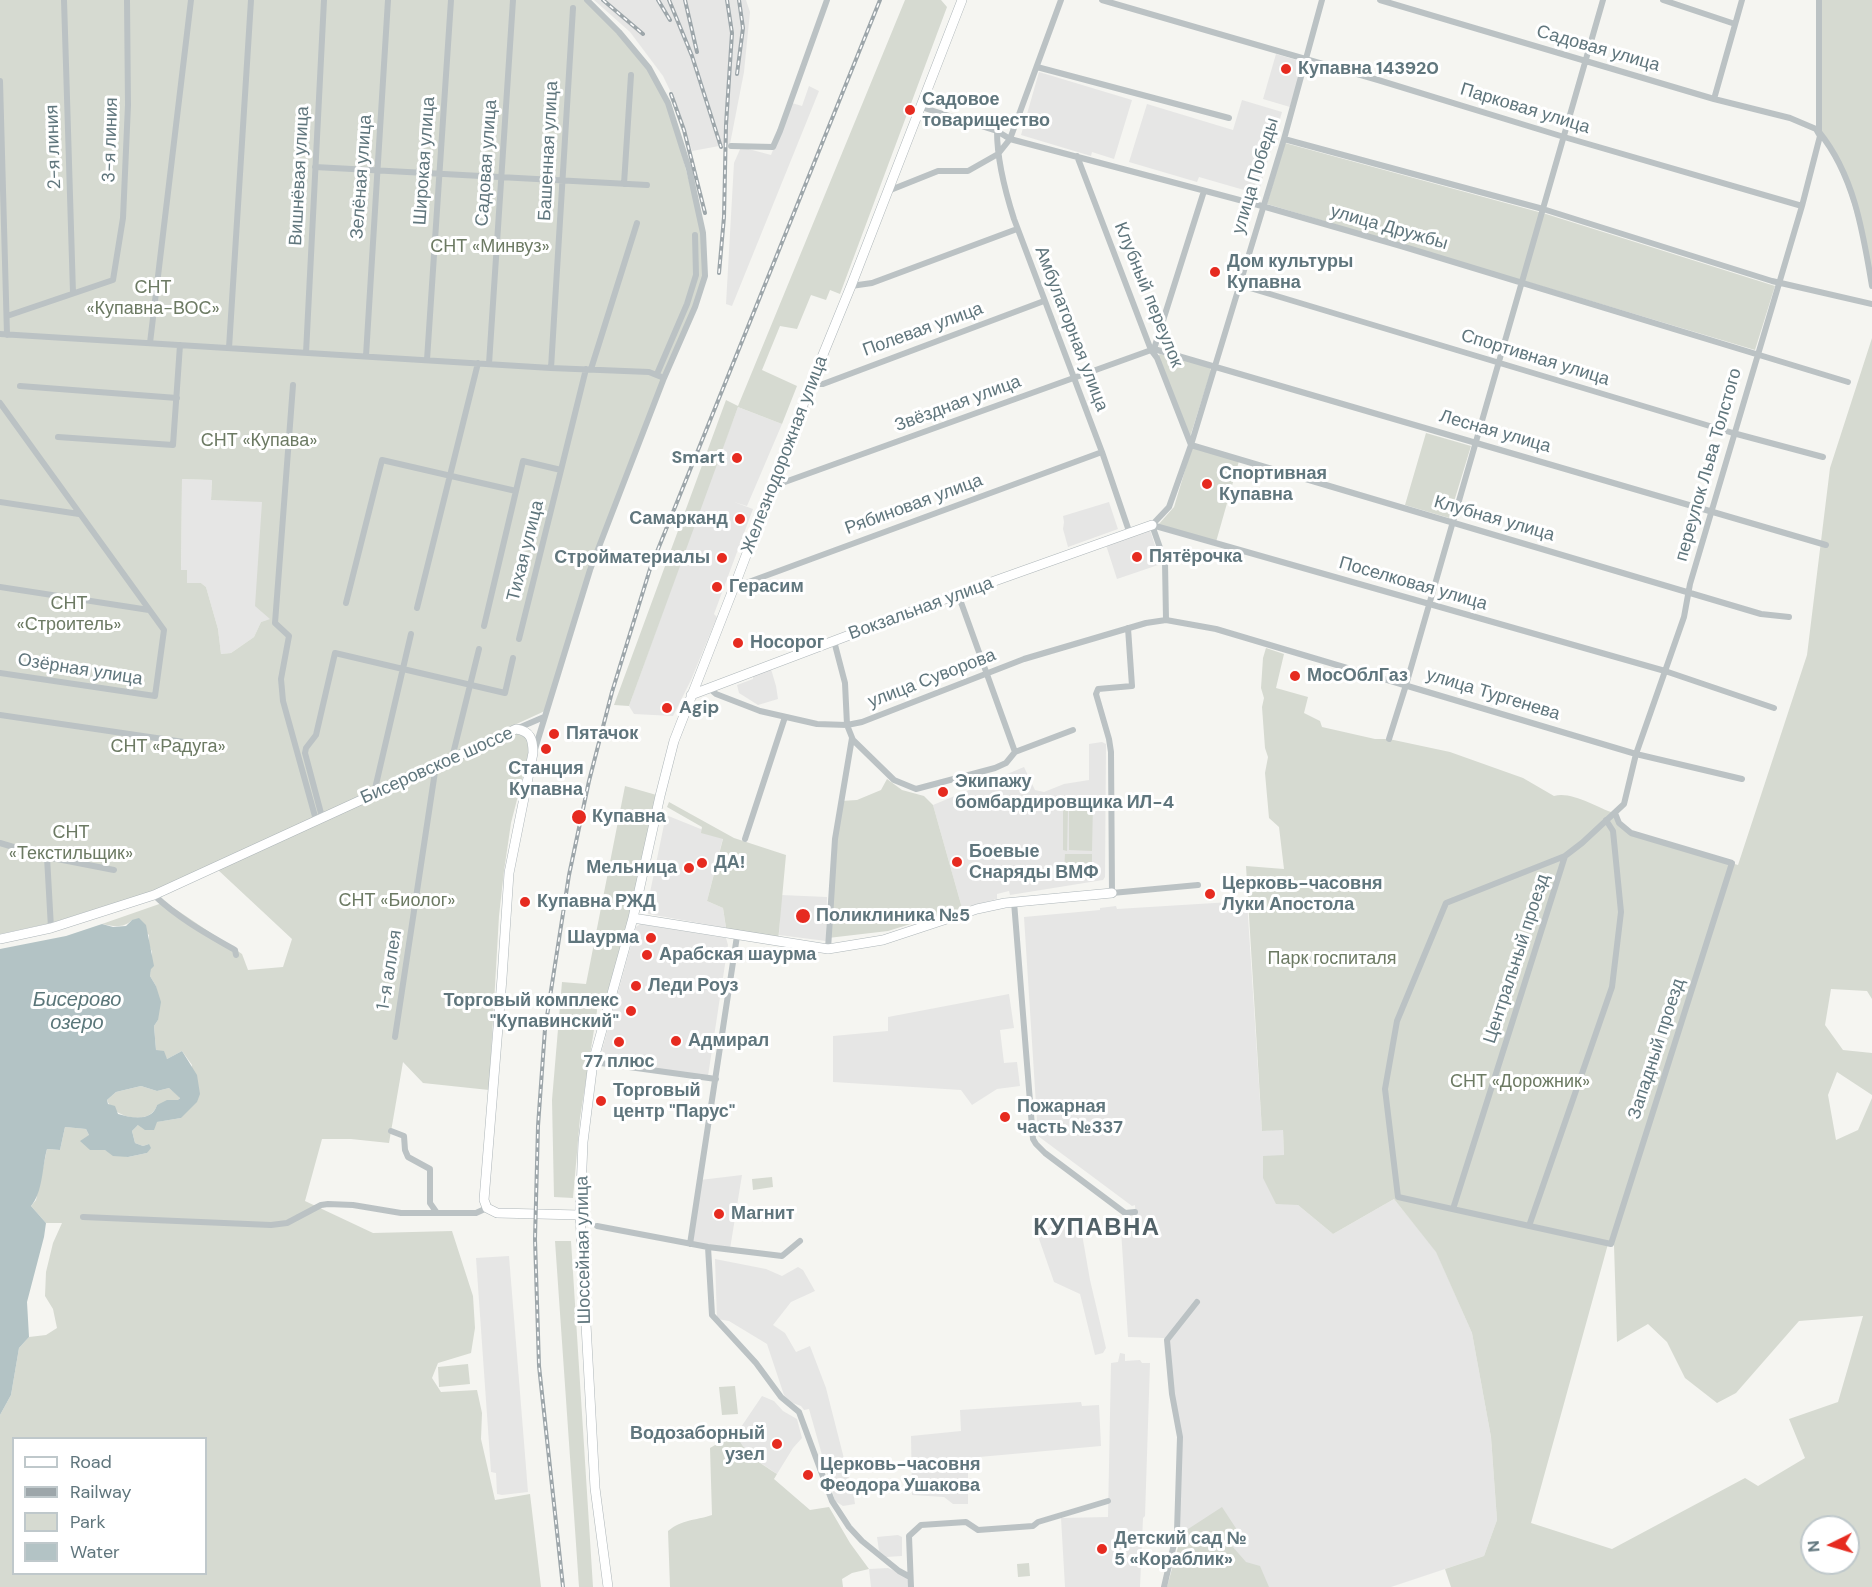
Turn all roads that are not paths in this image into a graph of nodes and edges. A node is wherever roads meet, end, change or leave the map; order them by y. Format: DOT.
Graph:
graph roads {
  1 [pos="64,0"];
  2 [pos="127,0"];
  3 [pos="191,0"];
  4 [pos="251,0"];
  5 [pos="324,0"];
  6 [pos="387,0"];
  7 [pos="451,0"];
  8 [pos="513,0"];
  9 [pos="588,0"];
  10 [pos="827,0"];
  11 [pos="962,0"];
  12 [pos="1061,0"];
  13 [pos="1102,0"];
  14 [pos="1322,0"];
  15 [pos="1380,0"];
  16 [pos="1603,0"];
  17 [pos="1663,0"];
  18 [pos="1742,0"];
  19 [pos="1819,0"];
  20 [pos="573,8"];
  21 [pos="1735,24"];
  22 [pos="1306,60"];
  23 [pos="1585,61"];
  24 [pos="1037,67"];
  25 [pos="631,75"];
  26 [pos="0,81"];
  27 [pos="1714,99"];
  28 [pos="921,107"];
  29 [pos="1,117"];
  30 [pos="1229,118"];
  31 [pos="997,131"];
  32 [pos="1819,132"];
  33 [pos="1564,137"];
  34 [pos="1010,139"];
  35 [pos="1284,139"];
  36 [pos="731,146"];
  37 [pos="998,154"];
  38 [pos="1077,156"];
  39 [pos="315,167"];
  40 [pos="377,171"];
  41 [pos="440,174"];
  42 [pos="501,177"];
  43 [pos="562,181"];
  44 [pos="624,184"];
  45 [pos="2,185"];
  46 [pos="647,185"];
  47 [pos="888,191"];
  48 [pos="1203,191"];
  49 [pos="1262,206"];
  50 [pos="1802,206"];
  51 [pos="1543,209"];
  52 [pos="637,223"];
  53 [pos="1017,229"];
  54 [pos="695,235"];
  55 [pos="1779,282"];
  56 [pos="1521,284"];
  57 [pos="1240,285"];
  58 [pos="851,286"];
  59 [pos="1872,286"];
  60 [pos="74,293"];
  61 [pos="1044,301"];
  62 [pos="1872,304"];
  63 [pos="7,316"];
  64 [pos="4,334"];
  65 [pos="150,343"];
  66 [pos="180,345"];
  67 [pos="229,348"];
  68 [pos="1153,349"];
  69 [pos="306,353"];
  70 [pos="1757,354"];
  71 [pos="366,356"];
  72 [pos="427,360"];
  73 [pos="478,363"];
  74 [pos="1499,363"];
  75 [pos="489,364"];
  76 [pos="1215,366"];
  77 [pos="551,368"];
  78 [pos="589,369"];
  79 [pos="657,374"];
  80 [pos="664,378"];
  81 [pos="1073,379"];
  82 [pos="1848,382"];
  83 [pos="811,384"];
  84 [pos="294,385"];
  85 [pos="20,386"];
  86 [pos="177,398"];
  87 [pos="0,403"];
  88 [pos="0,414"];
  89 [pos="8,415"];
  90 [pos="1734,433"];
  91 [pos="58,437"];
  92 [pos="1476,442"];
  93 [pos="1191,446"];
  94 [pos="1102,452"];
  95 [pos="1823,457"];
  96 [pos="561,470"];
  97 [pos="451,476"];
  98 [pos="771,487"];
  99 [pos="516,491"];
  100 [pos="0,502"];
  101 [pos="1711,512"];
  102 [pos="80,514"];
  103 [pos="1453,523"];
  104 [pos="1152,525"];
  105 [pos="1130,534"];
  106 [pos="1827,544"];
  107 [pos="736,582"];
  108 [pos="0,587"];
  109 [pos="1689,591"];
  110 [pos="958,594"];
  111 [pos="346,603"];
  112 [pos="1429,604"];
  113 [pos="417,609"];
  114 [pos="149,610"];
  115 [pos="1789,617"];
  116 [pos="1166,620"];
  117 [pos="484,626"];
  118 [pos="1128,628"];
  119 [pos="411,634"];
  120 [pos="519,639"];
  121 [pos="834,641"];
  122 [pos="479,649"];
  123 [pos="513,658"];
  124 [pos="403,668"];
  125 [pos="1665,671"];
  126 [pos="0,673"];
  127 [pos="987,673"];
  128 [pos="470,684"];
  129 [pos="1406,685"];
  130 [pos="709,688"];
  131 [pos="691,695"];
  132 [pos="1774,708"];
  133 [pos="0,715"];
  134 [pos="544,717"];
  135 [pos="785,717"];
  136 [pos="847,725"];
  137 [pos="516,729"];
  138 [pos="1073,730"];
  139 [pos="1389,739"];
  140 [pos="853,740"];
  141 [pos="204,745"];
  142 [pos="1015,752"];
  143 [pos="533,753"];
  144 [pos="1636,754"];
  145 [pos="452,758"];
  146 [pos="436,765"];
  147 [pos="1742,780"];
  148 [pos="374,793"];
  149 [pos="1615,813"];
  150 [pos="319,819"];
  151 [pos="1606,820"];
  152 [pos="745,839"];
  153 [pos="0,843"];
  154 [pos="1565,856"];
  155 [pos="47,857"];
  156 [pos="114,870"];
  157 [pos="1198,885"];
  158 [pos="1112,892"];
  159 [pos="154,895"];
  160 [pos="1014,902"];
  161 [pos="633,918"];
  162 [pos="51,928"];
  163 [pos="737,936"];
  164 [pos="0,939"];
  165 [pos="828,949"];
  166 [pos="236,955"];
  167 [pos="395,1037"];
  168 [pos="593,1062"];
  169 [pos="716,1079"];
  170 [pos="391,1131"];
  171 [pos="487,1208"];
  172 [pos="1453,1209"];
  173 [pos="1135,1212"];
  174 [pos="437,1213"];
  175 [pos="580,1215"];
  176 [pos="83,1217"];
  177 [pos="597,1226"];
  178 [pos="1529,1226"];
  179 [pos="800,1241"];
  180 [pos="690,1244"];
  181 [pos="708,1247"];
  182 [pos="1197,1302"];
  183 [pos="1108,1501"];
  184 [pos="1054,1518"];
  185 [pos="1062,1520"];
  186 [pos="910,1577"];
  187 [pos="608,1587"];
  188 [pos="911,1587"];
  189 [pos="1164,1587"];
  1 -- 60 [label="street, 2-я линия"];
  2 -- 60 [label="street, 3-я линия"];
  3 -- 65 [label="street"];
  4 -- 67 [label="street"];
  5 -- 39 [label="street, Вишнёвая улица"];
  6 -- 40 [label="street, Зелёная улица"];
  7 -- 41 [label="street, Широкая улица"];
  8 -- 42 [label="street, Садовая улица"];
  9 -- 80 [label="street"];
  10 -- 36 [label="street"];
  11 -- 28 [label="main road, Железнодорожная улица"];
  12 -- 24 [label="street"];
  13 -- 22 [label="street, Парковая улица"];
  14 -- 22 [label="street, улица Победы"];
  15 -- 23 [label="street, Садовая улица"];
  16 -- 23 [label="street"];
  17 -- 21 [label="street"];
  18 -- 21 [label="street"];
  19 -- 32 [label="street, переулок Льва Толстого"];
  20 -- 43 [label="street, Башенная улица"];
  21 -- 27 [label="street"];
  22 -- 33 [label="street, Парковая улица"];
  22 -- 35 [label="street, улица Победы"];
  23 -- 27 [label="street, Садовая улица"];
  23 -- 33 [label="street"];
  24 -- 30 [label="street"];
  24 -- 34 [label="street"];
  25 -- 44 [label="street"];
  26 -- 29 [label="street"];
  27 -- 32 [label="street, Садовая улица"];
  28 -- 31 [label="street, улица Дружбы"];
  28 -- 47 [label="main road, Железнодорожная улица"];
  29 -- 45 [label="street"];
  31 -- 34 [label="street, улица Дружбы"];
  31 -- 37 [label="street, Амбулаторная улица"];
  32 -- 50 [label="street, переулок Льва Толстого"];
  32 -- 59 [label="street"];
  33 -- 50 [label="street, Парковая улица"];
  33 -- 51 [label="street"];
  34 -- 37 [label="street"];
  34 -- 38 [label="street, улица Дружбы"];
  35 -- 49 [label="street, улица Победы"];
  35 -- 51 [label="street"];
  37 -- 47 [label="street"];
  37 -- 53 [label="street, Амбулаторная улица"];
  38 -- 48 [label="street, улица Дружбы"];
  38 -- 68 [label="street, Клубный переулок"];
  39 -- 40 [label="street"];
  39 -- 69 [label="street, Вишнёвая улица"];
  40 -- 41 [label="street"];
  40 -- 71 [label="street, Зелёная улица"];
  41 -- 42 [label="street"];
  41 -- 72 [label="street, Широкая улица"];
  42 -- 43 [label="street"];
  42 -- 75 [label="street, Садовая улица"];
  43 -- 44 [label="street"];
  43 -- 77 [label="street, Башенная улица"];
  44 -- 46 [label="street"];
  45 -- 63 [label="street"];
  47 -- 58 [label="main road, Железнодорожная улица"];
  48 -- 49 [label="street, улица Дружбы"];
  48 -- 68 [label="street"];
  49 -- 56 [label="street, улица Дружбы"];
  49 -- 57 [label="street, улица Победы"];
  50 -- 55 [label="street, переулок Льва Толстого"];
  51 -- 55 [label="street"];
  51 -- 56 [label="street"];
  52 -- 78 [label="street, Тихая улица"];
  53 -- 58 [label="street"];
  53 -- 61 [label="street, Амбулаторная улица"];
  54 -- 79 [label="street"];
  55 -- 62 [label="street"];
  55 -- 70 [label="street, переулок Льва Толстого"];
  56 -- 70 [label="street, улица Дружбы"];
  56 -- 74 [label="street"];
  57 -- 74 [label="street, Спортивная улица"];
  57 -- 76 [label="street, улица Победы"];
  58 -- 83 [label="main road, Железнодорожная улица"];
  60 -- 63 [label="street"];
  61 -- 81 [label="street, Амбулаторная улица"];
  61 -- 83 [label="street, Полевая улица"];
  63 -- 64 [label="street"];
  64 -- 65 [label="street"];
  65 -- 66 [label="street"];
  66 -- 67 [label="street"];
  66 -- 86 [label="street"];
  67 -- 69 [label="street"];
  68 -- 76 [label="street, Лесная улица"];
  68 -- 81 [label="street, Звёздная улица"];
  68 -- 93 [label="street, Клубный переулок"];
  69 -- 71 [label="street"];
  70 -- 82 [label="street, улица Дружбы"];
  70 -- 90 [label="street, переулок Льва Толстого"];
  71 -- 72 [label="street"];
  72 -- 73 [label="street"];
  73 -- 75 [label="street"];
  73 -- 97 [label="street"];
  74 -- 90 [label="street, Спортивная улица"];
  74 -- 92 [label="street"];
  75 -- 77 [label="street"];
  76 -- 92 [label="street, Лесная улица"];
  76 -- 93 [label="street, улица Победы"];
  77 -- 78 [label="street"];
  78 -- 79 [label="street"];
  78 -- 96 [label="street, Тихая улица"];
  79 -- 80 [label="street"];
  80 -- 134 [label="street"];
  81 -- 94 [label="street, Амбулаторная улица"];
  81 -- 98 [label="street, Звёздная улица"];
  83 -- 98 [label="main road, Железнодорожная улица"];
  84 -- 150 [label="street"];
  85 -- 86 [label="street"];
  86 -- 91 [label="street"];
  87 -- 89 [label="street"];
  88 -- 89 [label="street"];
  89 -- 102 [label="street"];
  90 -- 95 [label="street, Спортивная улица"];
  90 -- 101 [label="street, переулок Льва Толстого"];
  92 -- 101 [label="street, Лесная улица"];
  92 -- 103 [label="street"];
  93 -- 103 [label="street, Клубная улица"];
  93 -- 104 [label="street, улица Победы"];
  94 -- 105 [label="street, Амбулаторная улица"];
  94 -- 107 [label="street, Рябиновая улица"];
  96 -- 99 [label="street"];
  96 -- 120 [label="street, Тихая улица"];
  97 -- 99 [label="street"];
  97 -- 111 [label="street"];
  97 -- 113 [label="street"];
  98 -- 107 [label="main road, Железнодорожная улица"];
  99 -- 117 [label="street"];
  100 -- 102 [label="street"];
  101 -- 106 [label="street, Лесная улица"];
  101 -- 109 [label="street, переулок Льва Толстого"];
  102 -- 114 [label="street"];
  103 -- 109 [label="street, Клубная улица"];
  103 -- 112 [label="street"];
  104 -- 105 [label="main road, Вокзальная улица"];
  104 -- 112 [label="street, Поселковая улица"];
  104 -- 116 [label="street"];
  105 -- 110 [label="main road, Вокзальная улица"];
  107 -- 131 [label="main road, Железнодорожная улица"];
  108 -- 114 [label="street"];
  109 -- 115 [label="street, Клубная улица"];
  109 -- 125 [label="street, переулок Льва Толстого"];
  110 -- 121 [label="main road, Вокзальная улица"];
  110 -- 127 [label="street"];
  112 -- 125 [label="street, Поселковая улица"];
  112 -- 129 [label="street"];
  114 -- 126 [label="street, Озёрная улица"];
  116 -- 118 [label="street, улица Суворова"];
  116 -- 129 [label="street, улица Тургенева"];
  118 -- 127 [label="street, улица Суворова"];
  118 -- 158 [label="street"];
  119 -- 124 [label="street"];
  121 -- 130 [label="main road, Вокзальная улица"];
  121 -- 136 [label="street"];
  122 -- 128 [label="street"];
  123 -- 128 [label="street"];
  124 -- 128 [label="street"];
  124 -- 148 [label="street"];
  124 -- 150 [label="street"];
  125 -- 132 [label="street, Поселковая улица"];
  125 -- 144 [label="street, переулок Льва Толстого"];
  127 -- 136 [label="street, улица Суворова"];
  127 -- 142 [label="street"];
  128 -- 145 [label="street"];
  129 -- 139 [label="street"];
  129 -- 144 [label="street, улица Тургенева"];
  130 -- 131 [label="main road, Вокзальная улица"];
  130 -- 135 [label="street, улица Суворова"];
  131 -- 161 [label="main road, Железнодорожная улица"];
  133 -- 141 [label="street"];
  134 -- 137 [label="street"];
  134 -- 143 [label="street"];
  135 -- 136 [label="street, улица Суворова"];
  135 -- 152 [label="street"];
  136 -- 140 [label="street"];
  137 -- 143 [label="main road, Бисеровское шоссе"];
  137 -- 145 [label="main road, Бисеровское шоссе"];
  138 -- 142 [label="street"];
  140 -- 142 [label="street"];
  140 -- 165 [label="street"];
  143 -- 171 [label="main road, Бисеровское шоссе"];
  144 -- 147 [label="street, улица Тургенева"];
  144 -- 149 [label="street, переулок Льва Толстого"];
  145 -- 146 [label="main road, Бисеровское шоссе"];
  146 -- 148 [label="main road, Бисеровское шоссе"];
  146 -- 167 [label="street, 1-я аллея"];
  148 -- 150 [label="main road, Бисеровское шоссе"];
  149 -- 151 [label="street"];
  149 -- 178 [label="street, Западный проезд"];
  150 -- 159 [label="main road, Бисеровское шоссе"];
  151 -- 154 [label="street"];
  151 -- 178 [label="street"];
  153 -- 155 [label="street"];
  154 -- 172 [label="street, Центральный проезд"];
  154 -- 172 [label="street"];
  155 -- 156 [label="street"];
  155 -- 162 [label="street"];
  157 -- 158 [label="street"];
  158 -- 160 [label="main road"];
  159 -- 162 [label="main road, Бисеровское шоссе"];
  159 -- 166 [label="street"];
  160 -- 165 [label="main road"];
  160 -- 173 [label="street"];
  161 -- 163 [label="main road"];
  161 -- 168 [label="main road, Шоссейная улица"];
  162 -- 164 [label="main road, Бисеровское шоссе"];
  163 -- 165 [label="main road"];
  163 -- 169 [label="street"];
  168 -- 169 [label="street"];
  168 -- 175 [label="main road, Шоссейная улица"];
  169 -- 180 [label="street"];
  170 -- 174 [label="street"];
  171 -- 174 [label="street"];
  171 -- 175 [label="main road"];
  172 -- 178 [label="street"];
  174 -- 176 [label="street"];
  175 -- 187 [label="main road, Шоссейная улица"];
  177 -- 180 [label="street"];
  179 -- 181 [label="street"];
  180 -- 181 [label="street"];
  181 -- 186 [label="street"];
  182 -- 189 [label="street"];
  183 -- 184 [label="street"];
  184 -- 185 [label="street"];
  184 -- 186 [label="street"];
  186 -- 188 [label="street"];
}
